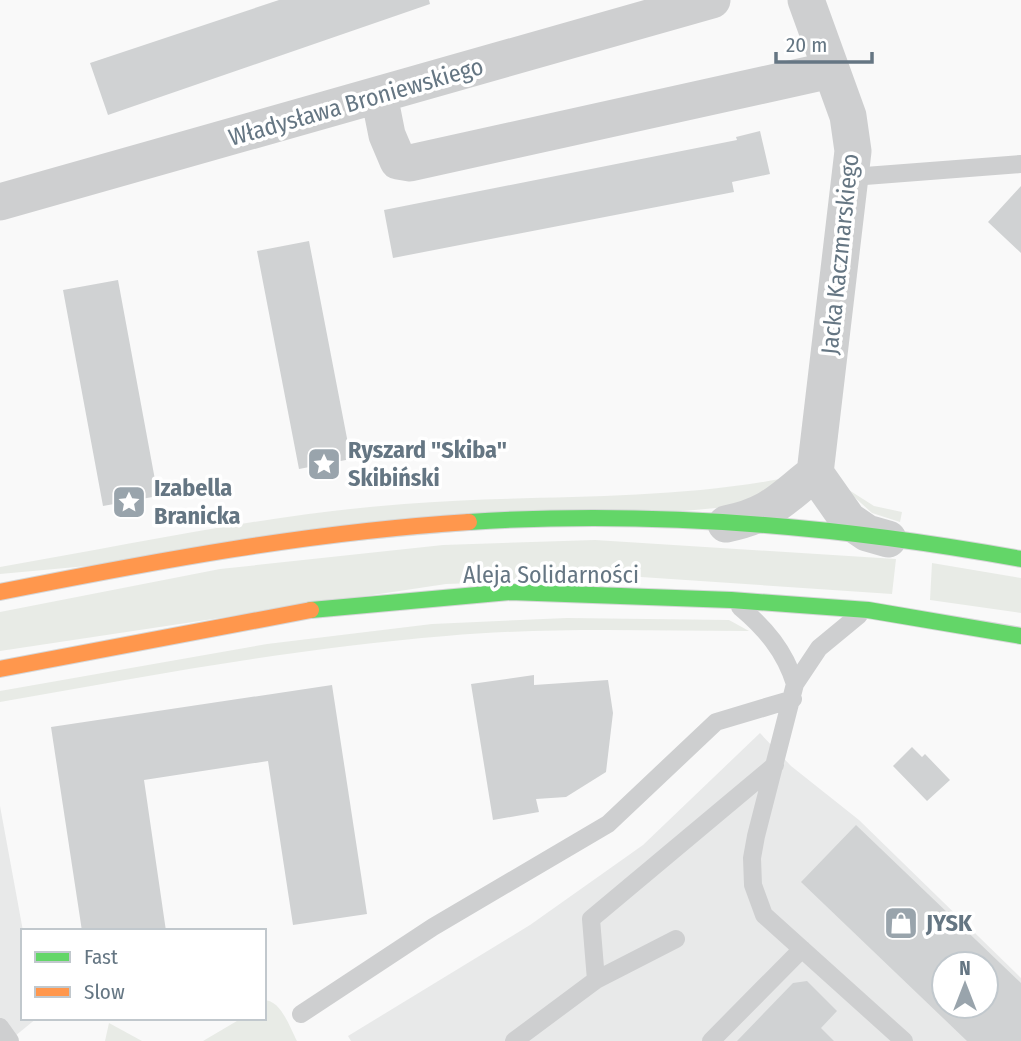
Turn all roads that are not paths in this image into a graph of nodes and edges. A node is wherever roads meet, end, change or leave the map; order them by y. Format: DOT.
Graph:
graph roads {
  1 [pos="712,0"];
  2 [pos="806,0"];
  3 [pos="831,70"];
  4 [pos="379,95"];
  5 [pos="1021,164"];
  6 [pos="852,177"];
  7 [pos="0,202"];
  8 [pos="815,473"];
  9 [pos="725,524"];
  10 [pos="889,539"];
  11 [pos="1021,559"];
  12 [pos="0,592"];
  13 [pos="732,600"];
  14 [pos="868,610"];
  15 [pos="1021,636"];
  16 [pos="0,669"];
  17 [pos="794,692"];
  18 [pos="775,765"];
  19 [pos="676,939"];
  20 [pos="802,949"];
  21 [pos="596,980"];
  22 [pos="301,1014"];
  23 [pos="0,1027"];
  24 [pos="10,1041"];
  25 [pos="514,1041"];
  26 [pos="711,1041"];
  27 [pos="904,1041"];
  1 -- 4 [label="street, Władysława Broniewskiego"];
  2 -- 3 [label="street, Jacka Kaczmarskiego"];
  3 -- 4 [label="street"];
  3 -- 6 [label="street, Jacka Kaczmarskiego"];
  4 -- 7 [label="street, Władysława Broniewskiego"];
  5 -- 6 [label="lane"];
  6 -- 8 [label="street, Jacka Kaczmarskiego"];
  8 -- 9 [label="street"];
  8 -- 10 [label="street"];
  9 -- 10 [label="main road"];
  9 -- 12 [label="main road"];
  10 -- 11 [label="main road"];
  13 -- 14 [label="main road, Aleja Solidarności"];
  13 -- 16 [label="main road, Aleja Solidarności"];
  13 -- 17 [label="lane"];
  14 -- 15 [label="main road, Aleja Solidarności"];
  14 -- 17 [label="lane"];
  17 -- 18 [label="lane"];
  17 -- 22 [label="lane"];
  18 -- 20 [label="lane"];
  18 -- 21 [label="lane"];
  19 -- 21 [label="lane"];
  20 -- 26 [label="lane"];
  20 -- 27 [label="lane"];
  21 -- 25 [label="lane"];
  23 -- 24 [label="lane"];
}
